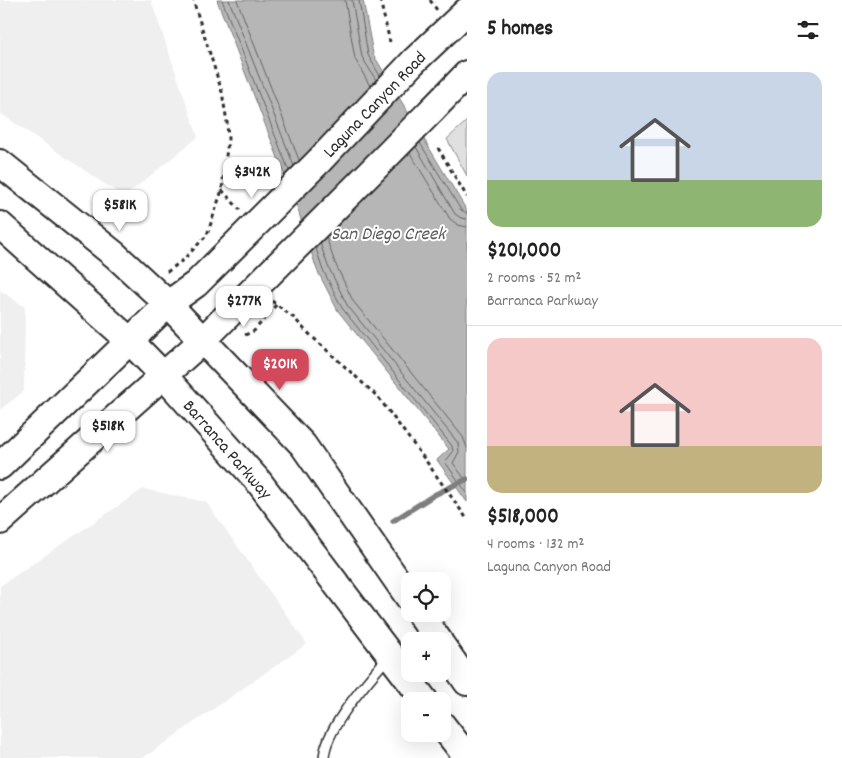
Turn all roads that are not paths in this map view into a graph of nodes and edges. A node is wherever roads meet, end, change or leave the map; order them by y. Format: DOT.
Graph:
graph roads {
  1 [pos="467,11"];
  2 [pos="467,74"];
  3 [pos="0,163"];
  4 [pos="0,225"];
  5 [pos="168,304"];
  6 [pos="129,340"];
  7 [pos="202,341"];
  8 [pos="164,376"];
  9 [pos="0,466"];
  10 [pos="0,521"];
  11 [pos="401,586"];
  12 [pos="390,654"];
  13 [pos="451,659"];
  14 [pos="467,682"];
  15 [pos="418,692"];
  16 [pos="451,737"];
  17 [pos="467,757"];
  18 [pos="324,758"];
  1 -- 5 [label="main road, Laguna Canyon Road, bridge"];
  2 -- 7 [label="main road, bridge"];
  3 -- 5 [label="main road"];
  4 -- 6 [label="main road, Barranca Parkway"];
  5 -- 6 [label="main road, Laguna Canyon Road"];
  5 -- 7 [label="main road"];
  6 -- 8 [label="main road, Barranca Parkway"];
  6 -- 9 [label="main road, Laguna Canyon Road"];
  7 -- 8 [label="main road"];
  7 -- 11 [label="main road"];
  8 -- 10 [label="main road"];
  8 -- 12 [label="main road, Barranca Parkway"];
  12 -- 15 [label="main road, Barranca Parkway"];
  12 -- 18 [label="lane"];
  13 -- 14 [label="main road"];
  16 -- 17 [label="main road"];
}
